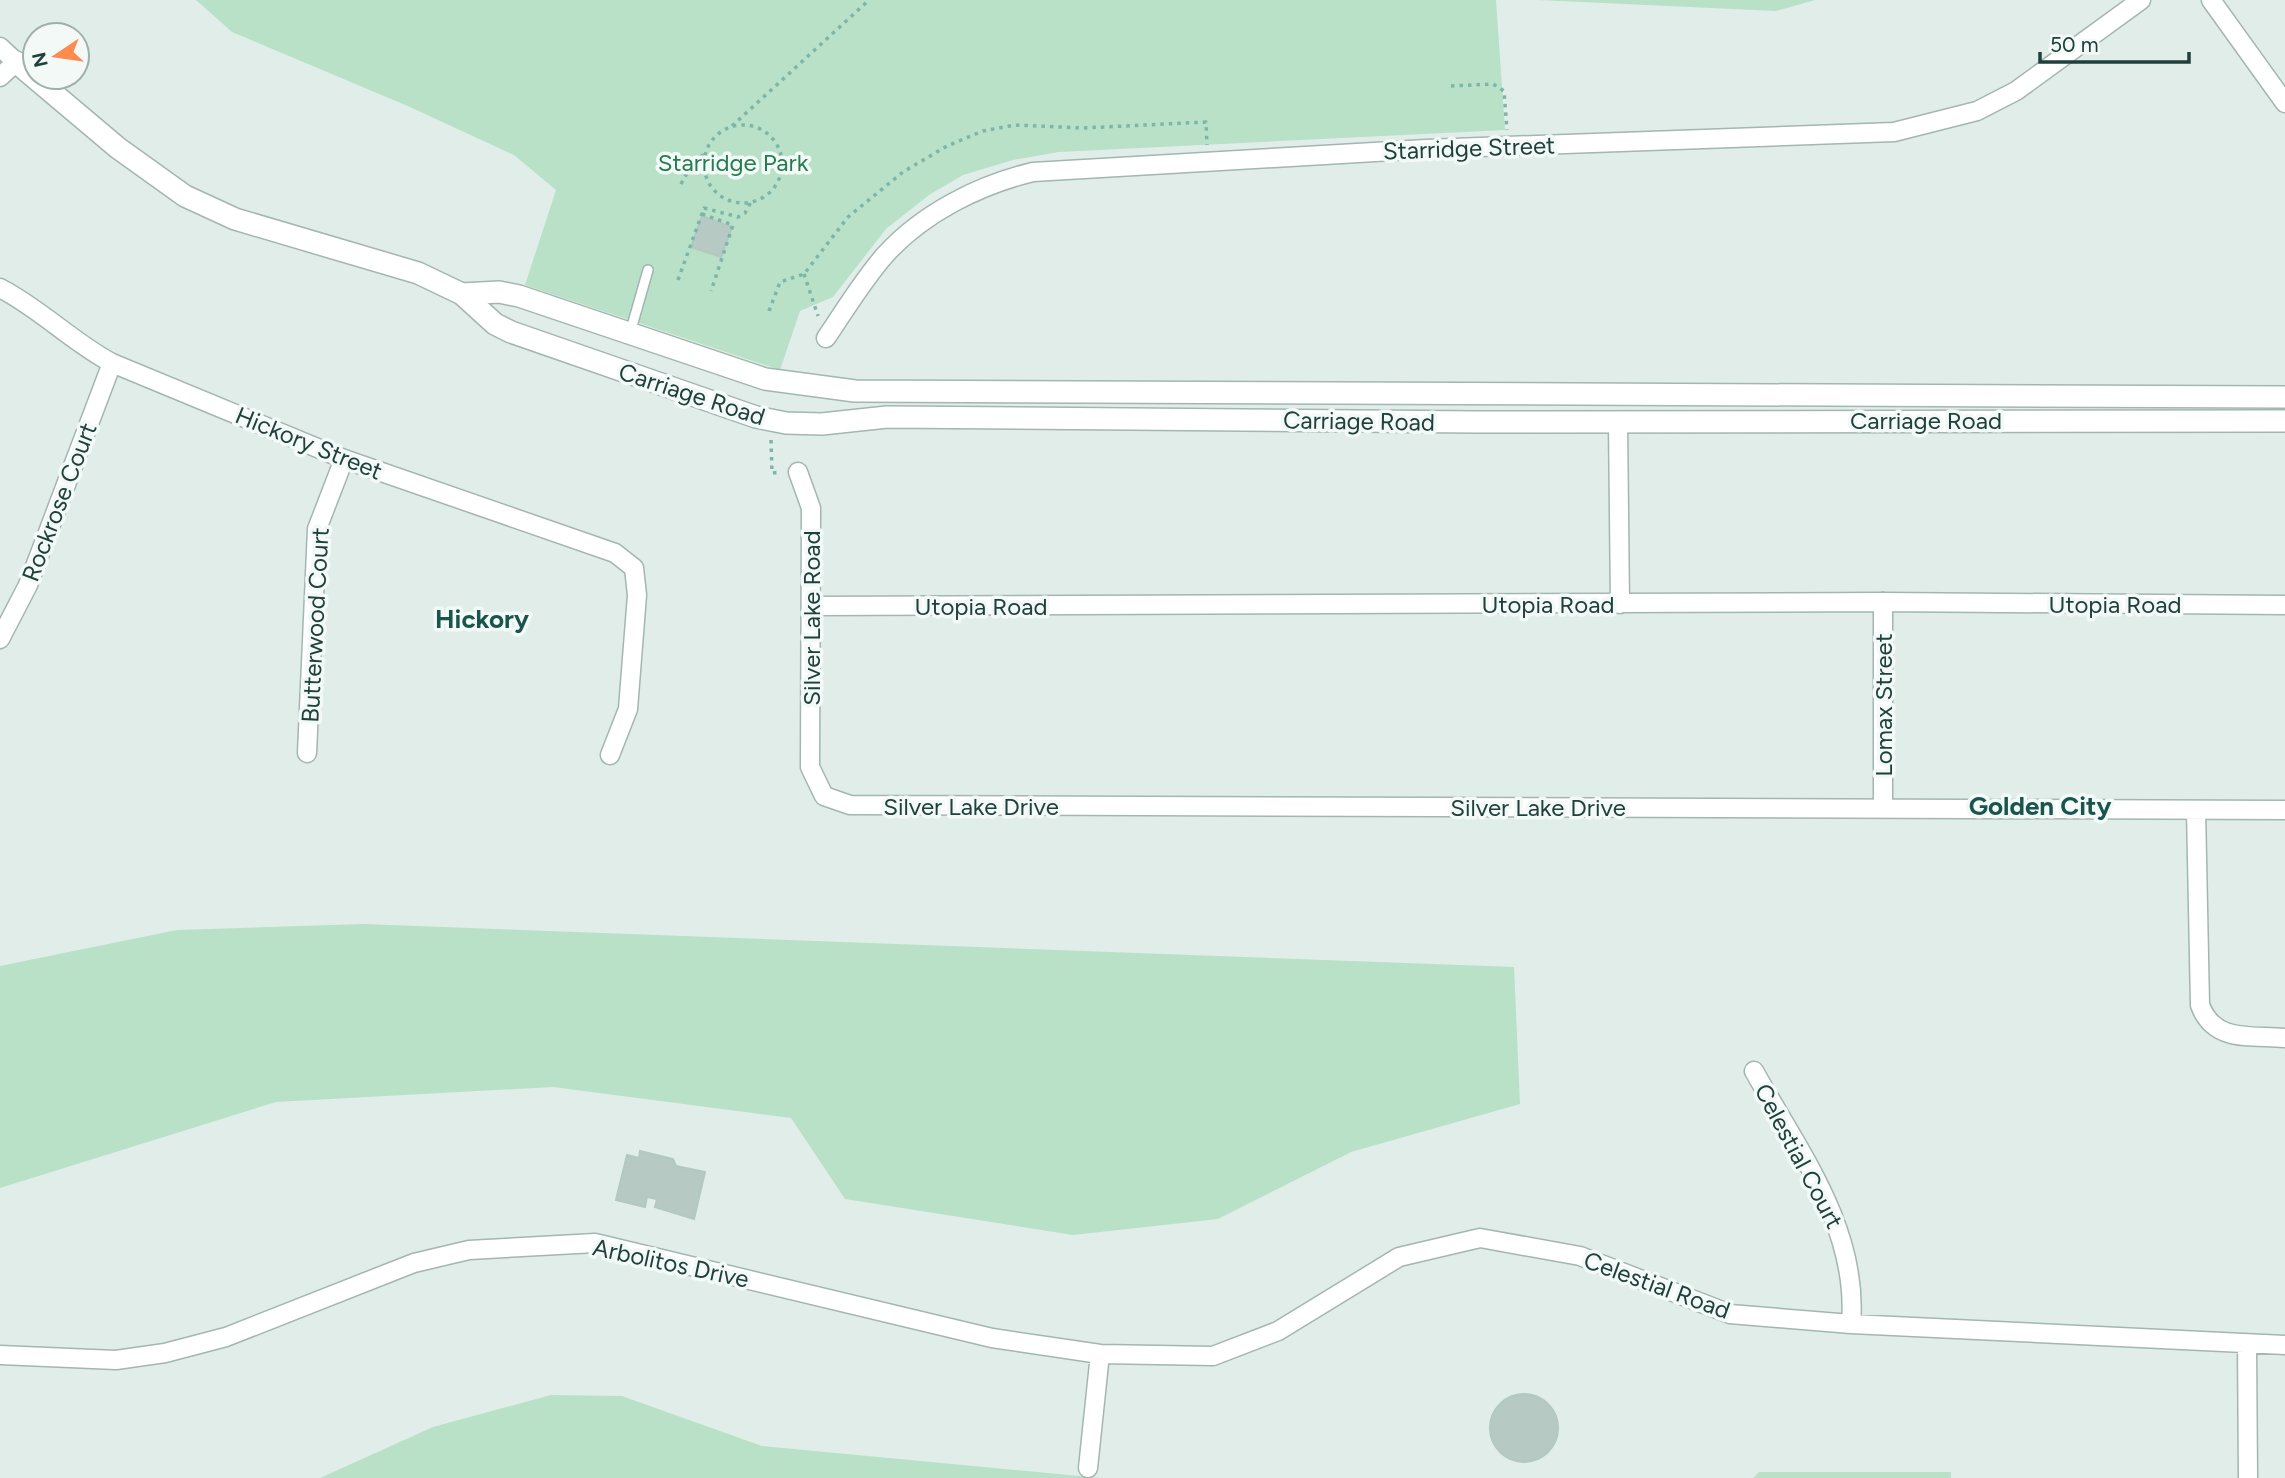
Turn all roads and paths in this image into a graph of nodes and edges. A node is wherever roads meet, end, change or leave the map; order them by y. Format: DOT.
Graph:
graph roads {
  1 [pos="869,0"];
  2 [pos="2141,0"];
  3 [pos="2211,0"];
  4 [pos="8,55"];
  5 [pos="0,77"];
  6 [pos="1451,86"];
  7 [pos="2285,103"];
  8 [pos="732,126"];
  9 [pos="1507,146"];
  10 [pos="705,153"];
  11 [pos="681,184"];
  12 [pos="751,202"];
  13 [pos="702,214"];
  14 [pos="648,270"];
  15 [pos="804,274"];
  16 [pos="678,280"];
  17 [pos="0,288"];
  18 [pos="711,291"];
  19 [pos="462,294"];
  20 [pos="815,307"];
  21 [pos="630,333"];
  22 [pos="825,338"];
  23 [pos="112,363"];
  24 [pos="619,370"];
  25 [pos="907,392"];
  26 [pos="1619,395"];
  27 [pos="1956,396"];
  28 [pos="2285,397"];
  29 [pos="908,417"];
  30 [pos="1955,420"];
  31 [pos="2285,421"];
  32 [pos="1618,422"];
  33 [pos="771,434"];
  34 [pos="344,459"];
  35 [pos="798,472"];
  36 [pos="1883,602"];
  37 [pos="1620,604"];
  38 [pos="2285,605"];
  39 [pos="811,606"];
  40 [pos="0,639"];
  41 [pos="307,754"];
  42 [pos="610,755"];
  43 [pos="810,767"];
  44 [pos="1883,808"];
  45 [pos="2196,810"];
  46 [pos="2285,810"];
  47 [pos="2285,1038"];
  48 [pos="1754,1071"];
  49 [pos="1851,1324"];
  50 [pos="2246,1344"];
  51 [pos="2285,1345"];
  52 [pos="0,1354"];
  53 [pos="1100,1354"];
  54 [pos="1088,1468"];
  55 [pos="2248,1478"];
  1 -- 8 [label="path"];
  2 -- 9 [label="street, Starridge Street"];
  3 -- 7 [label="street"];
  4 -- 5 [label="street"];
  4 -- 19 [label="street, Carriage Road"];
  6 -- 9 [label="path"];
  8 -- 10 [label="path"];
  8 -- 12 [label="path"];
  9 -- 22 [label="street, Starridge Street"];
  10 -- 11 [label="path"];
  10 -- 12 [label="path"];
  12 -- 13 [label="path"];
  13 -- 16 [label="path"];
  13 -- 18 [label="path"];
  14 -- 21 [label="lane"];
  15 -- 20 [label="path"];
  17 -- 23 [label="street, Hickory Street"];
  19 -- 21 [label="street, Carriage Road"];
  19 -- 24 [label="street, Carriage Road"];
  21 -- 24 [label="street"];
  21 -- 25 [label="street, Carriage Road"];
  23 -- 34 [label="street, Hickory Street"];
  23 -- 40 [label="street, Rockrose Court"];
  24 -- 29 [label="street, Carriage Road"];
  25 -- 26 [label="street, Carriage Road"];
  25 -- 29 [label="street"];
  26 -- 27 [label="street, Carriage Road"];
  26 -- 32 [label="street"];
  27 -- 28 [label="street, Carriage Road"];
  27 -- 30 [label="street"];
  29 -- 32 [label="street, Carriage Road"];
  30 -- 31 [label="street, Carriage Road"];
  30 -- 32 [label="street, Carriage Road"];
  32 -- 37 [label="street"];
  33 -- 35 [label="path"];
  34 -- 41 [label="street, Butterwood Court"];
  34 -- 42 [label="street, Hickory Street"];
  35 -- 39 [label="street, Silver Lake Road"];
  36 -- 37 [label="street, Utopia Road"];
  36 -- 38 [label="street, Utopia Road"];
  36 -- 44 [label="street, Lomax Street"];
  37 -- 39 [label="street, Utopia Road"];
  39 -- 43 [label="street, Silver Lake Road"];
  43 -- 44 [label="street, Silver Lake Drive"];
  44 -- 45 [label="street, Silver Lake Drive"];
  45 -- 46 [label="street, Silver Lake Drive"];
  45 -- 47 [label="street"];
  48 -- 49 [label="street, Celestial Court"];
  49 -- 50 [label="street, Celestial Road"];
  49 -- 53 [label="street, Celestial Road"];
  50 -- 51 [label="street, Celestial Road"];
  50 -- 55 [label="street"];
  52 -- 53 [label="street, Arbolitos Drive"];
  53 -- 54 [label="street"];
}
